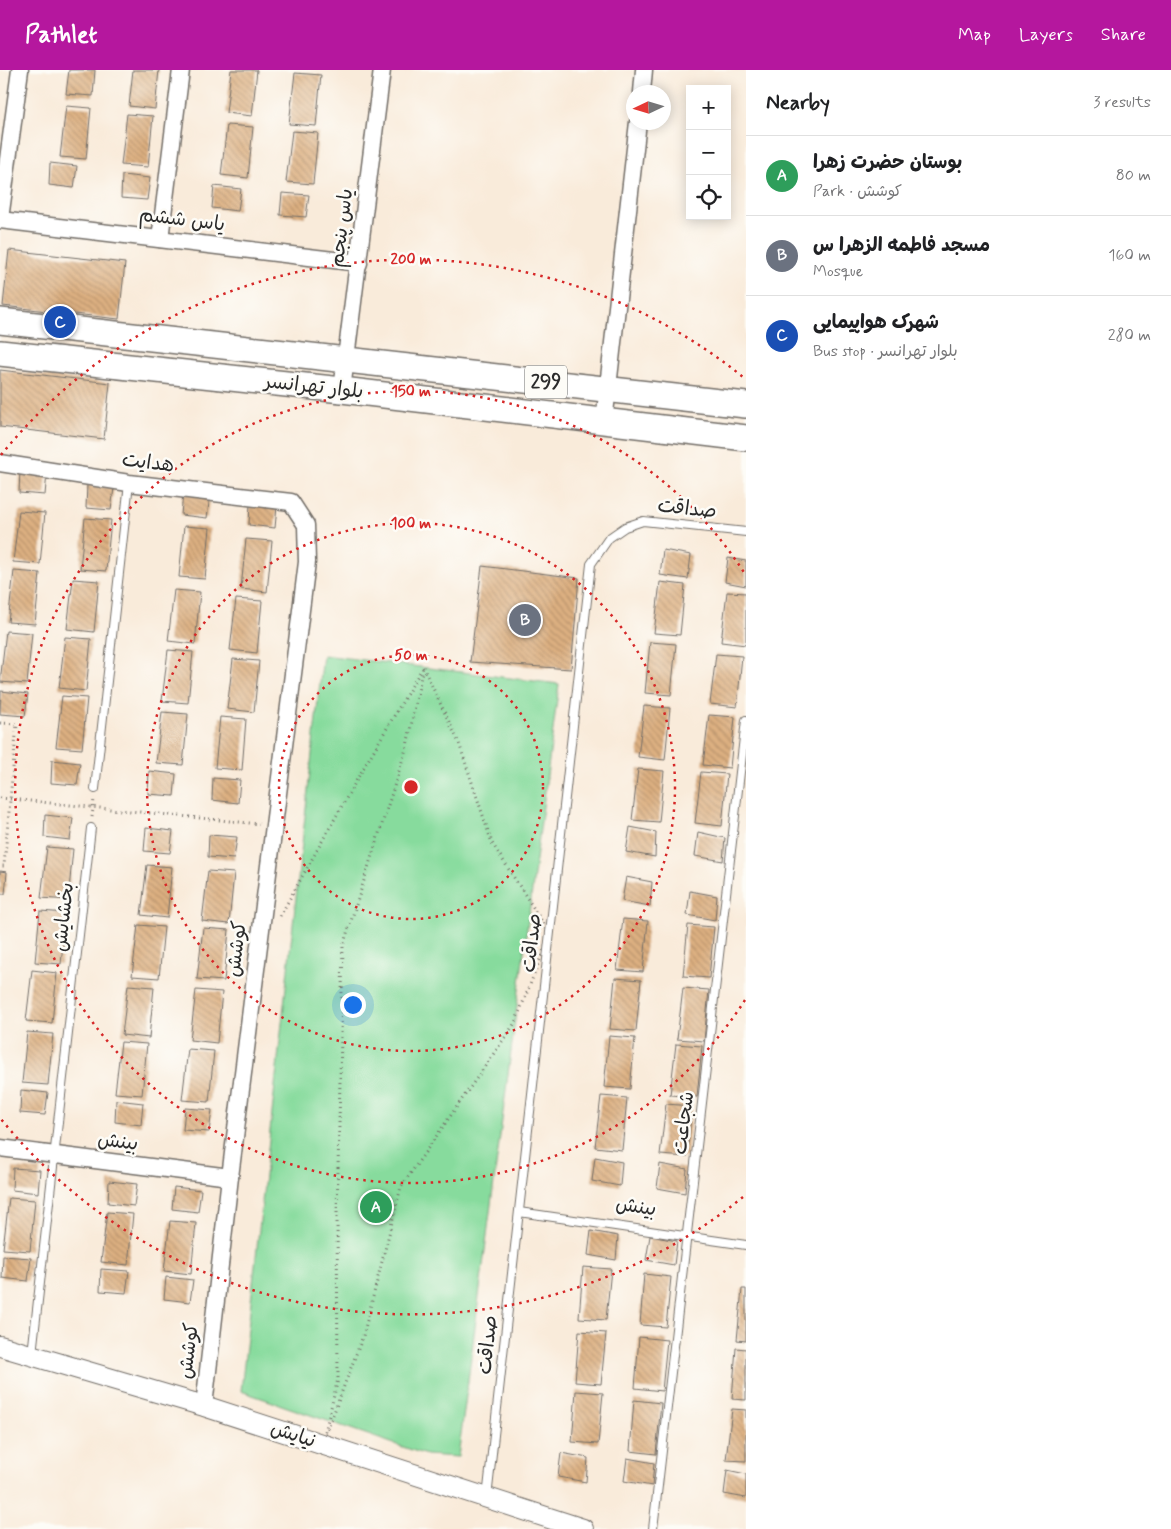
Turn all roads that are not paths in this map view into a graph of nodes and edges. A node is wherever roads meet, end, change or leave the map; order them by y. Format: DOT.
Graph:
graph roads {
  1 [pos="20,70"];
  2 [pos="181,70"];
  3 [pos="382,70"];
  4 [pos="644,70"];
  5 [pos="643,85"];
  6 [pos="637,130"];
  7 [pos="0,220"];
  8 [pos="160,239"];
  9 [pos="359,263"];
  10 [pos="0,321"];
  11 [pos="0,353"];
  12 [pos="346,360"];
  13 [pos="608,389"];
  14 [pos="342,390"];
  15 [pos="746,405"];
  16 [pos="604,422"];
  17 [pos="746,438"];
  18 [pos="0,463"];
  19 [pos="129,483"];
  20 [pos="291,502"];
  21 [pos="746,532"];
  22 [pos="746,720"];
  23 [pos="95,789"];
  24 [pos="91,828"];
  25 [pos="0,1148"];
  26 [pos="54,1155"];
  27 [pos="230,1177"];
  28 [pos="519,1212"];
  29 [pos="687,1236"];
  30 [pos="746,1245"];
  31 [pos="0,1346"];
  32 [pos="32,1356"];
  33 [pos="204,1406"];
  34 [pos="487,1498"];
  35 [pos="584,1529"];
  36 [pos="654,1529"];
  1 -- 7 [label="street"];
  2 -- 8 [label="street"];
  3 -- 9 [label="street, یاس پنجم"];
  4 -- 5 [label="street"];
  6 -- 13 [label="street"];
  7 -- 8 [label="street, یاس ششم"];
  8 -- 9 [label="street, یاس ششم"];
  9 -- 12 [label="street, یاس پنجم"];
  10 -- 12 [label="main road, بلوار تهرانسر / 299"];
  11 -- 14 [label="main road, بلوار تهرانسر / 299"];
  12 -- 13 [label="main road, بلوار تهرانسر / 299"];
  12 -- 14 [label="street, یاس پنجم"];
  13 -- 15 [label="main road, بلوار تهرانسر / 299"];
  13 -- 16 [label="street"];
  14 -- 16 [label="main road, بلوار تهرانسر / 299"];
  16 -- 17 [label="main road, بلوار تهرانسر / 299"];
  18 -- 19 [label="street, هدایت"];
  19 -- 20 [label="street, هدایت"];
  19 -- 23 [label="lane"];
  20 -- 27 [label="street, کوشش"];
  21 -- 28 [label="lane, صداقت"];
  22 -- 29 [label="lane, شجاعت"];
  24 -- 26 [label="lane, بخشایش"];
  25 -- 26 [label="street, بینش"];
  26 -- 27 [label="street, بینش"];
  26 -- 32 [label="lane, بخشایش"];
  27 -- 33 [label="street, کوشش"];
  28 -- 29 [label="lane, بینش"];
  28 -- 34 [label="lane, صداقت"];
  29 -- 30 [label="lane, بینش"];
  29 -- 36 [label="lane, شجاعت"];
  31 -- 32 [label="street, نیایش"];
  32 -- 33 [label="street, نیایش"];
  33 -- 34 [label="street, نیایش"];
  34 -- 35 [label="street, نیایش"];
}
